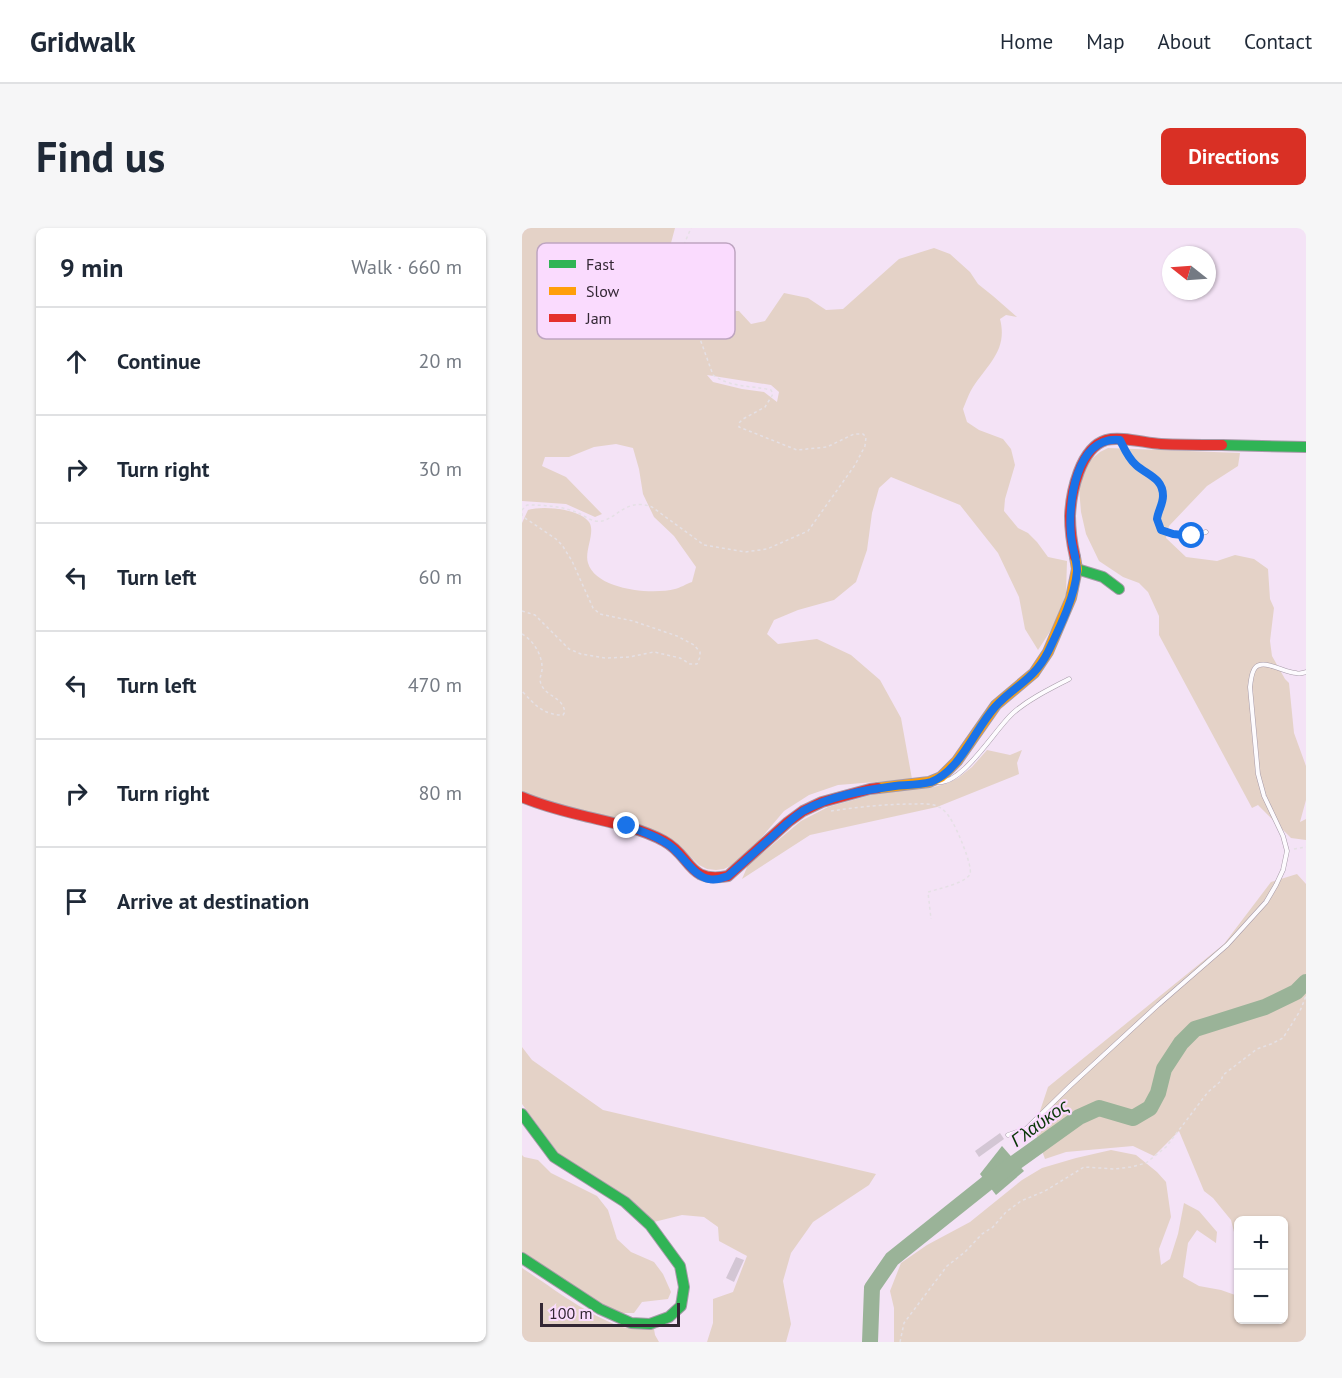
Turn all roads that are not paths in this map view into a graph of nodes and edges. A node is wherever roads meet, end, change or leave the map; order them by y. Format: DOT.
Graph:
graph roads {
  1 [pos="1120,440"];
  2 [pos="1306,447"];
  3 [pos="1206,532"];
  4 [pos="1077,569"];
  5 [pos="1119,589"];
  6 [pos="1306,672"];
  7 [pos="1069,679"];
  8 [pos="933,780"];
  9 [pos="522,796"];
  10 [pos="522,1114"];
  11 [pos="1008,1135"];
  12 [pos="522,1258"];
  1 -- 2 [label="street"];
  1 -- 3 [label="lane"];
  1 -- 4 [label="street"];
  4 -- 5 [label="street"];
  4 -- 8 [label="street"];
  6 -- 11 [label="lane"];
  7 -- 8 [label="lane"];
  8 -- 9 [label="street"];
  10 -- 12 [label="street"];
}
